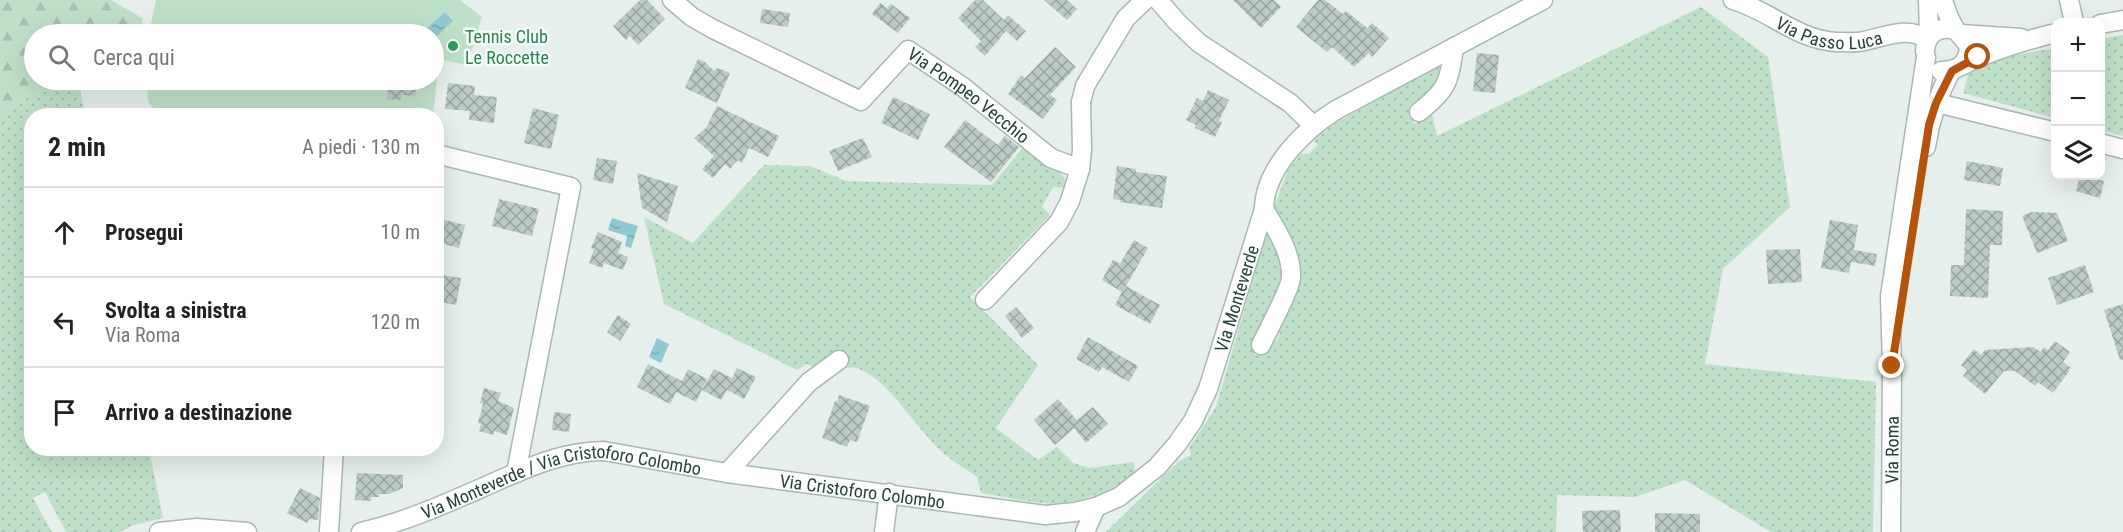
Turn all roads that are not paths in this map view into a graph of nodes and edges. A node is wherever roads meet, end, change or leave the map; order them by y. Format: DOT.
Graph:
graph roads {
  1 [pos="672,0"];
  2 [pos="1145,0"];
  3 [pos="1158,0"];
  4 [pos="1542,0"];
  5 [pos="1733,0"];
  6 [pos="1928,0"];
  7 [pos="1943,0"];
  8 [pos="2069,0"];
  9 [pos="2073,18"];
  10 [pos="2123,20"];
  11 [pos="2105,23"];
  12 [pos="1958,32"];
  13 [pos="2051,34"];
  14 [pos="2031,38"];
  15 [pos="1928,45"];
  16 [pos="1454,47"];
  17 [pos="1957,68"];
  18 [pos="1936,103"];
  19 [pos="1419,112"];
  20 [pos="1320,121"];
  21 [pos="2051,131"];
  22 [pos="2105,144"];
  23 [pos="2123,149"];
  24 [pos="444,156"];
  25 [pos="1080,169"];
  26 [pos="1264,209"];
  27 [pos="985,300"];
  28 [pos="1261,345"];
  29 [pos="839,360"];
  30 [pos="1892,366"];
  31 [pos="334,456"];
  32 [pos="727,472"];
  33 [pos="516,473"];
  34 [pos="889,493"];
  35 [pos="1096,507"];
  36 [pos="159,532"];
  37 [pos="247,532"];
  38 [pos="329,532"];
  39 [pos="361,532"];
  40 [pos="884,532"];
  41 [pos="1085,532"];
  42 [pos="1891,532"];
  1 -- 25 [label="street, Via Pompeo Vecchio"];
  2 -- 25 [label="street"];
  3 -- 20 [label="street"];
  4 -- 16 [label="street"];
  5 -- 15 [label="street, Via Passo Luca"];
  6 -- 15 [label="street, Via Roma"];
  7 -- 12 [label="street"];
  8 -- 9 [label="street"];
  10 -- 11 [label="street"];
  12 -- 14 [label="street"];
  12 -- 15 [label="street"];
  12 -- 17 [label="street"];
  13 -- 14 [label="street"];
  14 -- 17 [label="street"];
  15 -- 17 [label="street"];
  15 -- 30 [label="street, Via Roma"];
  16 -- 19 [label="street"];
  16 -- 20 [label="street"];
  17 -- 18 [label="street, Via Roma"];
  18 -- 21 [label="street"];
  18 -- 30 [label="street, Via Roma"];
  20 -- 26 [label="street"];
  22 -- 23 [label="street"];
  24 -- 33 [label="street"];
  25 -- 27 [label="street"];
  26 -- 28 [label="street"];
  26 -- 35 [label="street, Via Monteverde"];
  29 -- 32 [label="street"];
  30 -- 42 [label="street, Via Roma"];
  31 -- 38 [label="street"];
  32 -- 33 [label="street, Via Monteverde / Via Cristoforo Colombo"];
  32 -- 34 [label="street, Via Cristoforo Colombo"];
  33 -- 39 [label="street, Via Monteverde / Via Cristoforo Colombo"];
  34 -- 35 [label="street, Via Cristoforo Colombo"];
  34 -- 40 [label="street"];
  35 -- 41 [label="street"];
  36 -- 37 [label="street"];
}
